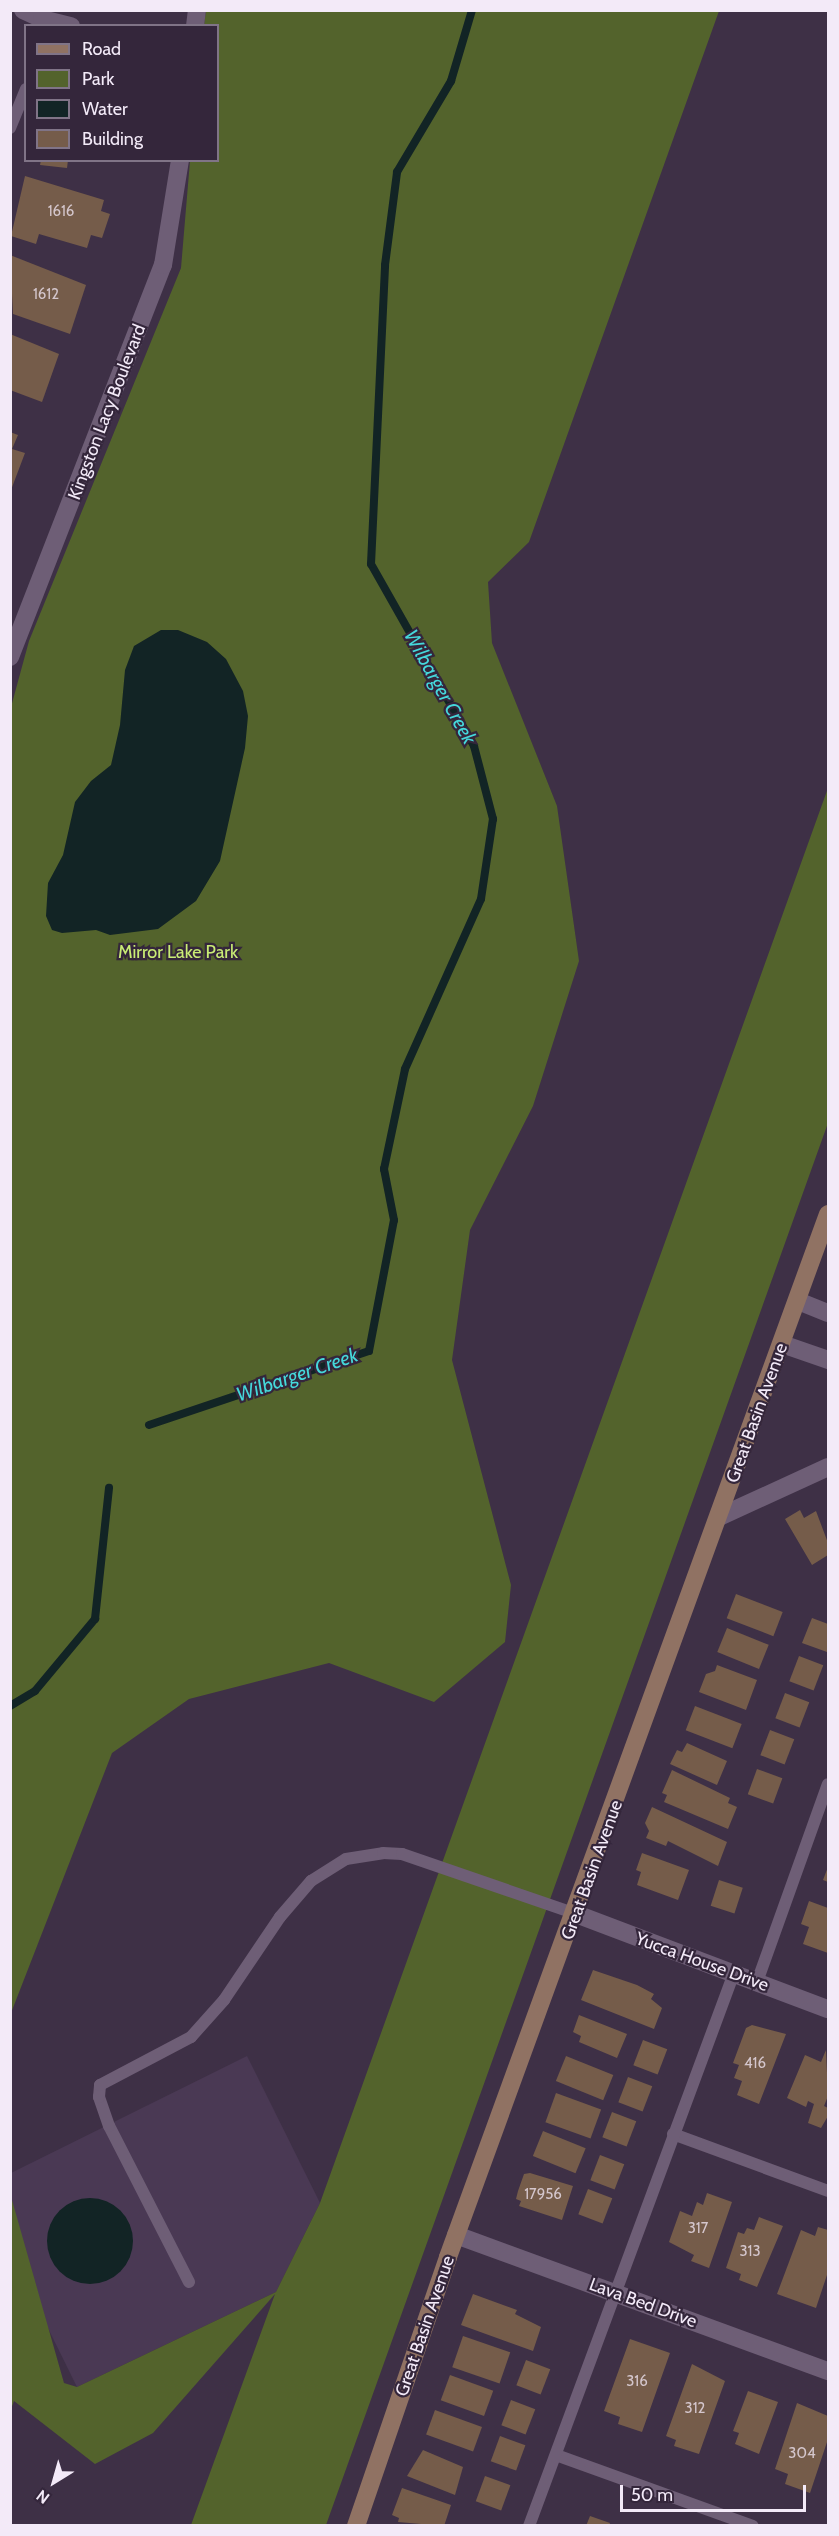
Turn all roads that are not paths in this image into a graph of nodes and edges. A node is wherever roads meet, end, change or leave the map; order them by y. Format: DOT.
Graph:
graph roads {
  1 [pos="23,10"];
  2 [pos="51,24"];
  3 [pos="24,93"];
  4 [pos="10,128"];
  5 [pos="180,162"];
  6 [pos="17,619"];
  7 [pos="10,657"];
  8 [pos="828,1214"];
  9 [pos="798,1301"];
  10 [pos="828,1313"];
  11 [pos="782,1344"];
  12 [pos="828,1360"];
  13 [pos="828,1467"];
  14 [pos="719,1517"];
  15 [pos="828,1784"];
  16 [pos="576,1914"];
  17 [pos="734,1973"];
  18 [pos="756,1982"];
  19 [pos="828,2009"];
  20 [pos="674,2134"];
  21 [pos="828,2191"];
  22 [pos="456,2235"];
  23 [pos="189,2282"];
  24 [pos="616,2292"];
  25 [pos="828,2371"];
  26 [pos="556,2455"];
  27 [pos="356,2526"];
  28 [pos="530,2526"];
  29 [pos="753,2526"];
  1 -- 2 [label="street"];
  3 -- 4 [label="lane"];
  5 -- 6 [label="street, Kingston Lacy Boulevard"];
  6 -- 7 [label="street, Kingston Lacy Boulevard"];
  8 -- 9 [label="street, Great Basin Avenue"];
  9 -- 10 [label="street"];
  9 -- 11 [label="street, Great Basin Avenue"];
  11 -- 12 [label="street"];
  11 -- 14 [label="street, Great Basin Avenue"];
  13 -- 14 [label="street"];
  14 -- 16 [label="street, Great Basin Avenue"];
  15 -- 18 [label="lane"];
  16 -- 17 [label="street, Yucca House Drive"];
  16 -- 22 [label="street, Great Basin Avenue"];
  16 -- 23 [label="lane"];
  17 -- 18 [label="street, Yucca House Drive"];
  17 -- 20 [label="lane"];
  18 -- 19 [label="street, Yucca House Drive"];
  20 -- 21 [label="lane"];
  20 -- 24 [label="lane"];
  22 -- 24 [label="street, Lava Bed Drive"];
  22 -- 27 [label="street, Great Basin Avenue"];
  24 -- 25 [label="street, Lava Bed Drive"];
  24 -- 26 [label="lane"];
  26 -- 28 [label="lane"];
  26 -- 29 [label="lane"];
}
